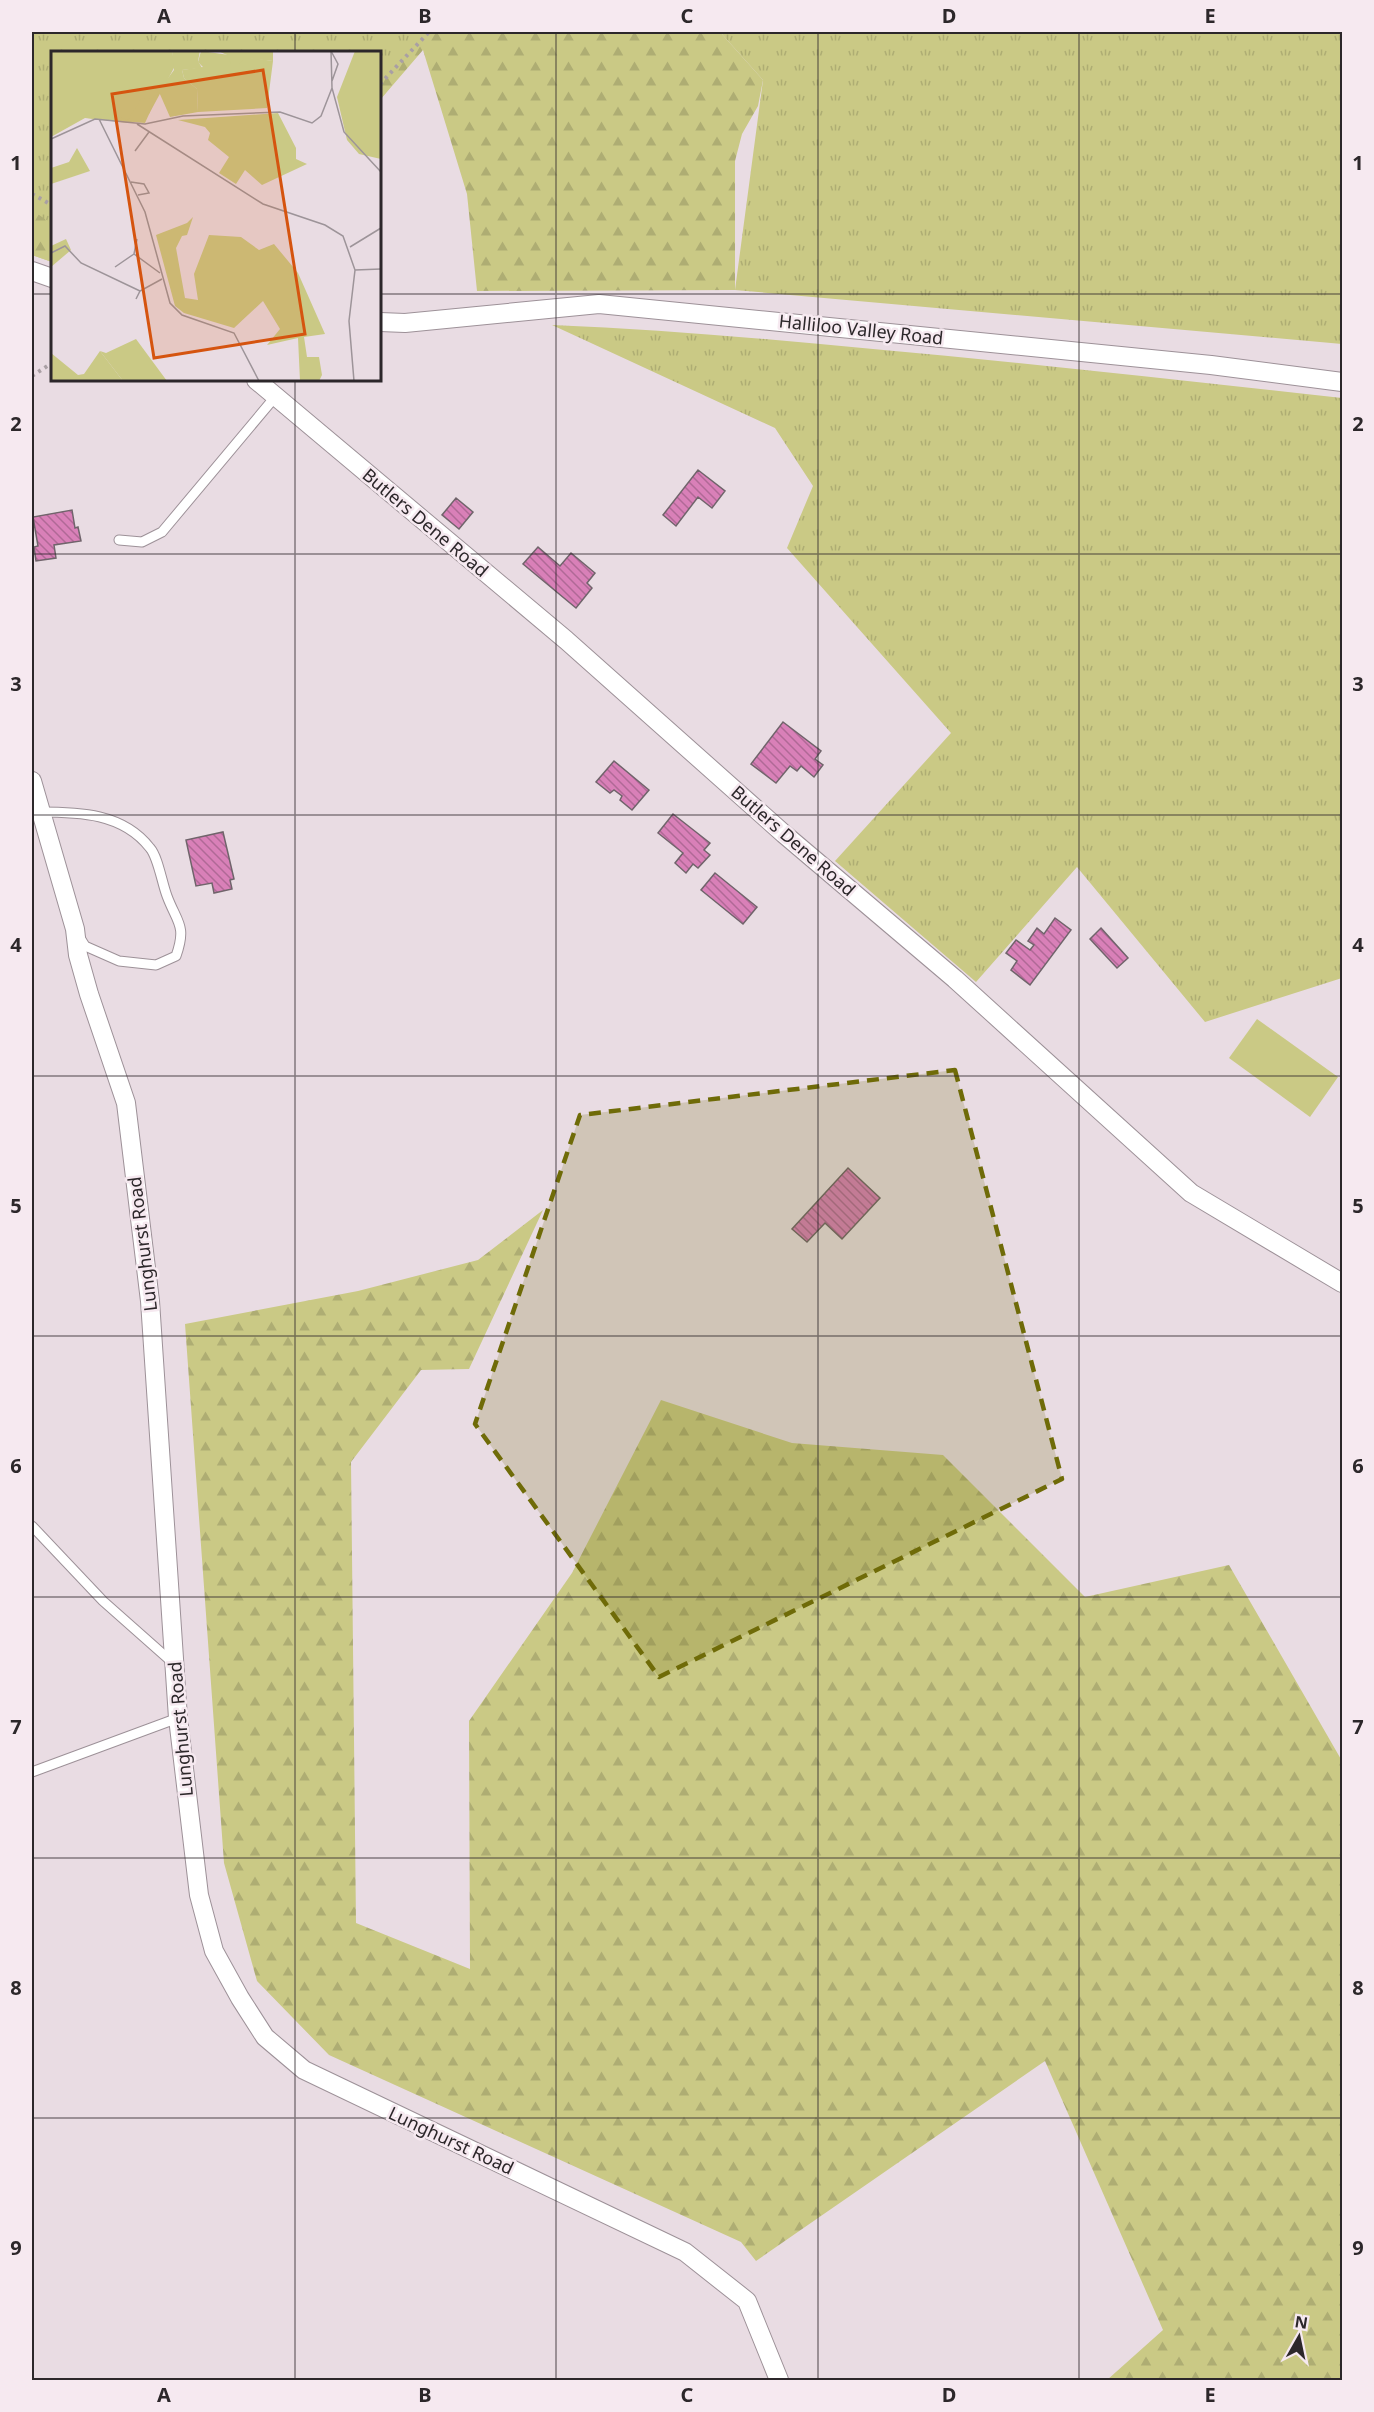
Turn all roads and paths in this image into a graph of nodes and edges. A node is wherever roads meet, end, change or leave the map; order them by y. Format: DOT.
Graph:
graph roads {
  1 [pos="429,32"];
  2 [pos="381,83"];
  3 [pos="32,194"];
  4 [pos="51,204"];
  5 [pos="32,271"];
  6 [pos="51,278"];
  7 [pos="381,322"];
  8 [pos="51,364"];
  9 [pos="32,376"];
  10 [pos="257,381"];
  11 [pos="1342,382"];
  12 [pos="275,397"];
  13 [pos="119,540"];
  14 [pos="32,782"];
  15 [pos="39,812"];
  16 [pos="75,929"];
  17 [pos="1342,1283"];
  18 [pos="32,1526"];
  19 [pos="175,1665"];
  20 [pos="178,1718"];
  21 [pos="32,1772"];
  22 [pos="779,2380"];
  1 -- 2 [label="path"];
  3 -- 4 [label="path"];
  5 -- 6 [label="street"];
  7 -- 11 [label="street, Halliloo Valley Road"];
  8 -- 9 [label="path"];
  10 -- 12 [label="street, Butlers Dene Road"];
  12 -- 13 [label="lane"];
  12 -- 17 [label="street, Butlers Dene Road"];
  14 -- 15 [label="street, Lunghurst Road"];
  15 -- 16 [label="street, Lunghurst Road"];
  15 -- 16 [label="lane"];
  16 -- 19 [label="street, Lunghurst Road"];
  18 -- 19 [label="lane"];
  19 -- 20 [label="street, Lunghurst Road"];
  20 -- 21 [label="lane"];
  20 -- 22 [label="street, Lunghurst Road"];
}
